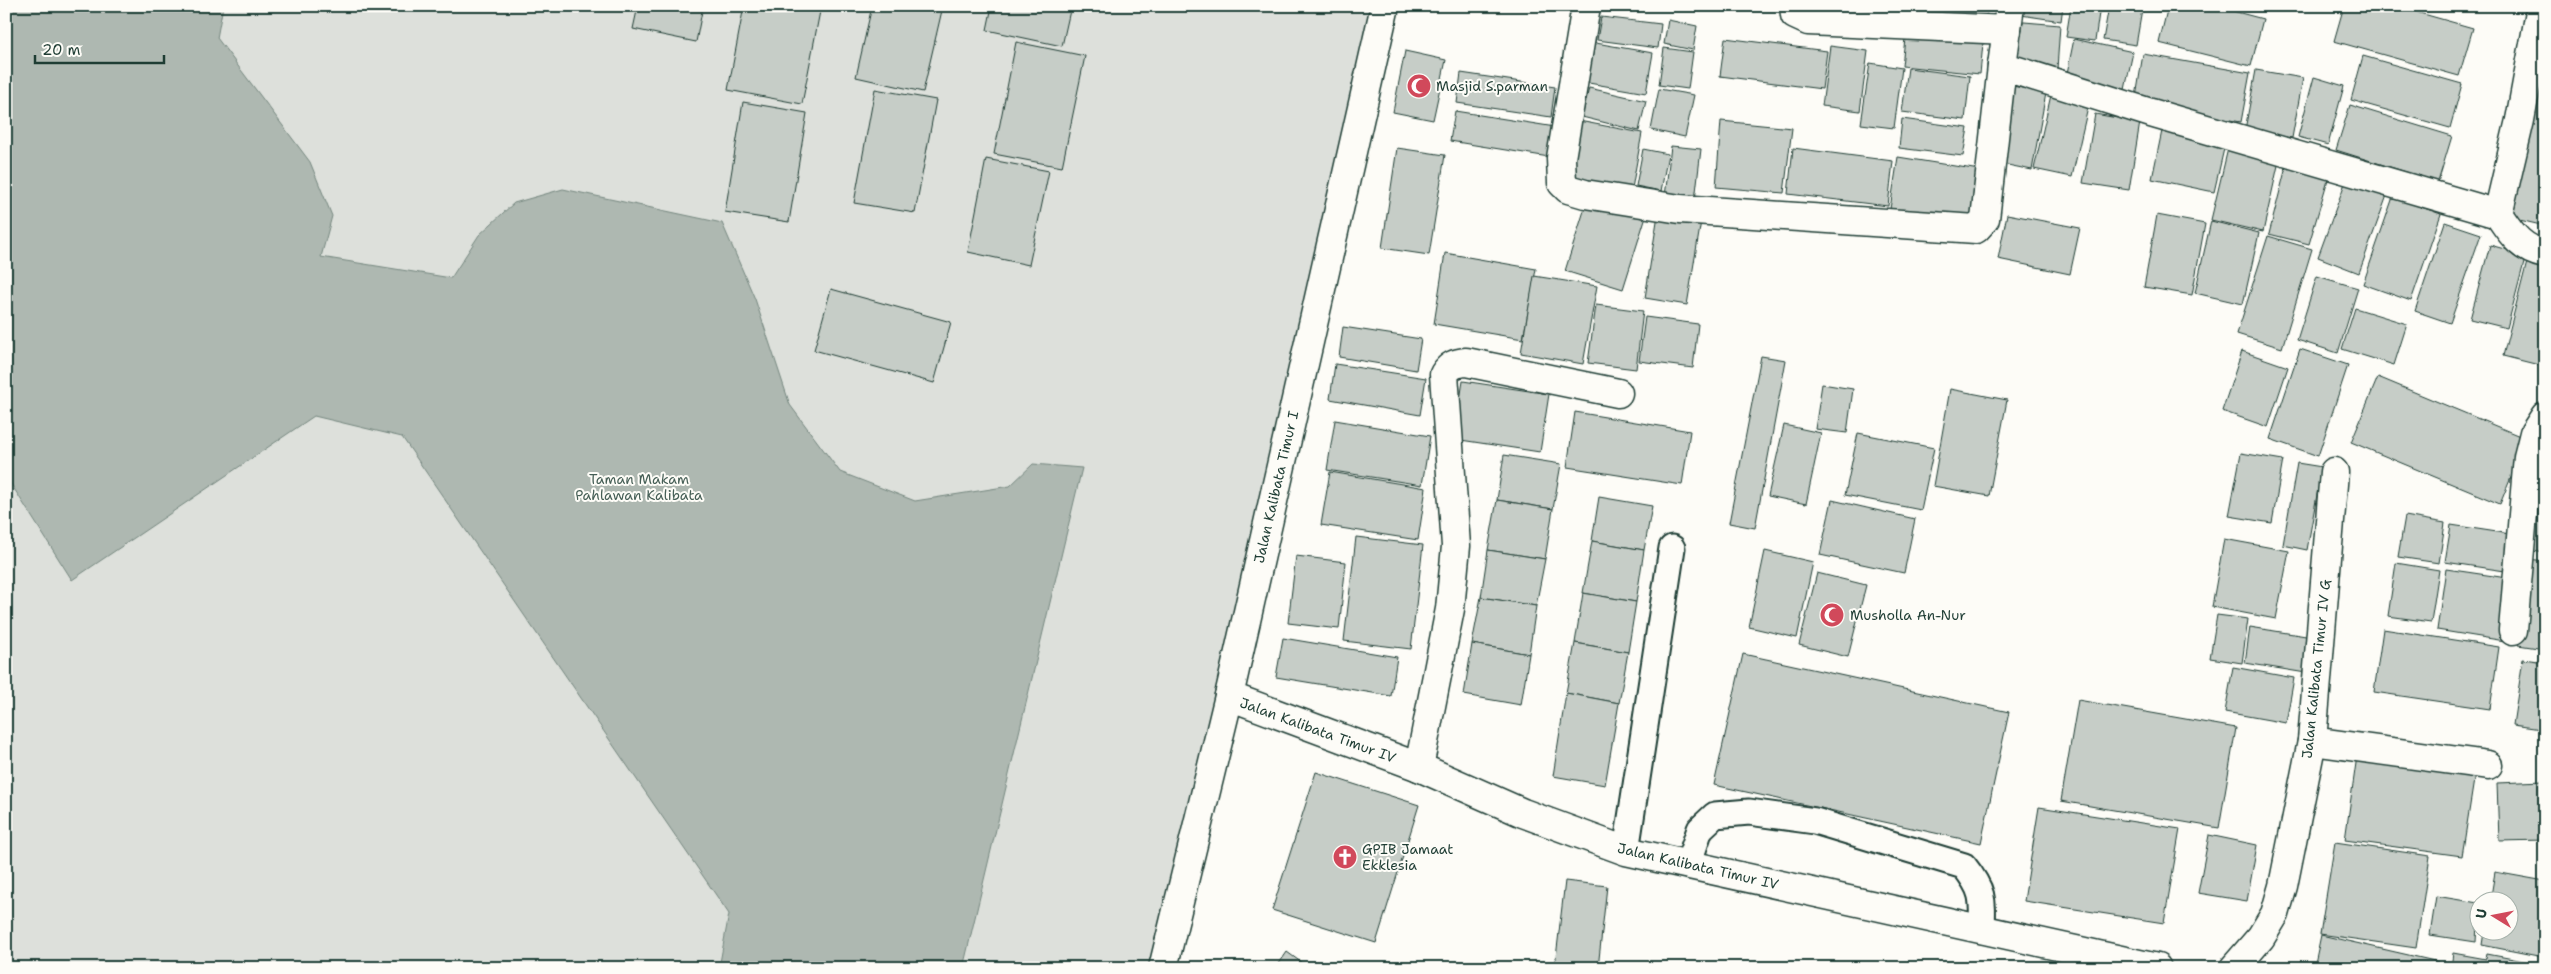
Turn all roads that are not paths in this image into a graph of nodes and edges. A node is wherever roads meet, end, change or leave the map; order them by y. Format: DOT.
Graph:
graph roads {
  1 [pos="1385,6"];
  2 [pos="1586,6"];
  3 [pos="1794,6"];
  4 [pos="2541,6"];
  5 [pos="2008,18"];
  6 [pos="2002,66"];
  7 [pos="2498,214"];
  8 [pos="2545,254"];
  9 [pos="1618,393"];
  10 [pos="2545,416"];
  11 [pos="2334,472"];
  12 [pos="1672,548"];
  13 [pos="2513,630"];
  14 [pos="1229,696"];
  15 [pos="2312,741"];
  16 [pos="2488,765"];
  17 [pos="1419,767"];
  18 [pos="1626,851"];
  19 [pos="1688,865"];
  20 [pos="1982,930"];
  21 [pos="1163,968"];
  22 [pos="2157,968"];
  23 [pos="2234,968"];
  1 -- 14 [label="street, Jalan Kalibata Timur I"];
  2 -- 6 [label="street"];
  3 -- 5 [label="street"];
  4 -- 7 [label="street"];
  5 -- 6 [label="street"];
  6 -- 7 [label="street"];
  7 -- 8 [label="street"];
  9 -- 17 [label="street"];
  10 -- 13 [label="street"];
  11 -- 15 [label="street, Jalan Kalibata Timur IV G"];
  12 -- 18 [label="lane"];
  14 -- 17 [label="street, Jalan Kalibata Timur IV"];
  14 -- 21 [label="street, Jalan Kalibata Timur I"];
  15 -- 16 [label="street"];
  15 -- 23 [label="street, Jalan Kalibata Timur IV G"];
  17 -- 18 [label="street, Jalan Kalibata Timur IV"];
  18 -- 19 [label="street, Jalan Kalibata Timur IV"];
  19 -- 20 [label="street, Jalan Kalibata Timur IV"];
  19 -- 20 [label="lane"];
  20 -- 22 [label="street, Jalan Kalibata Timur IV"];
}
